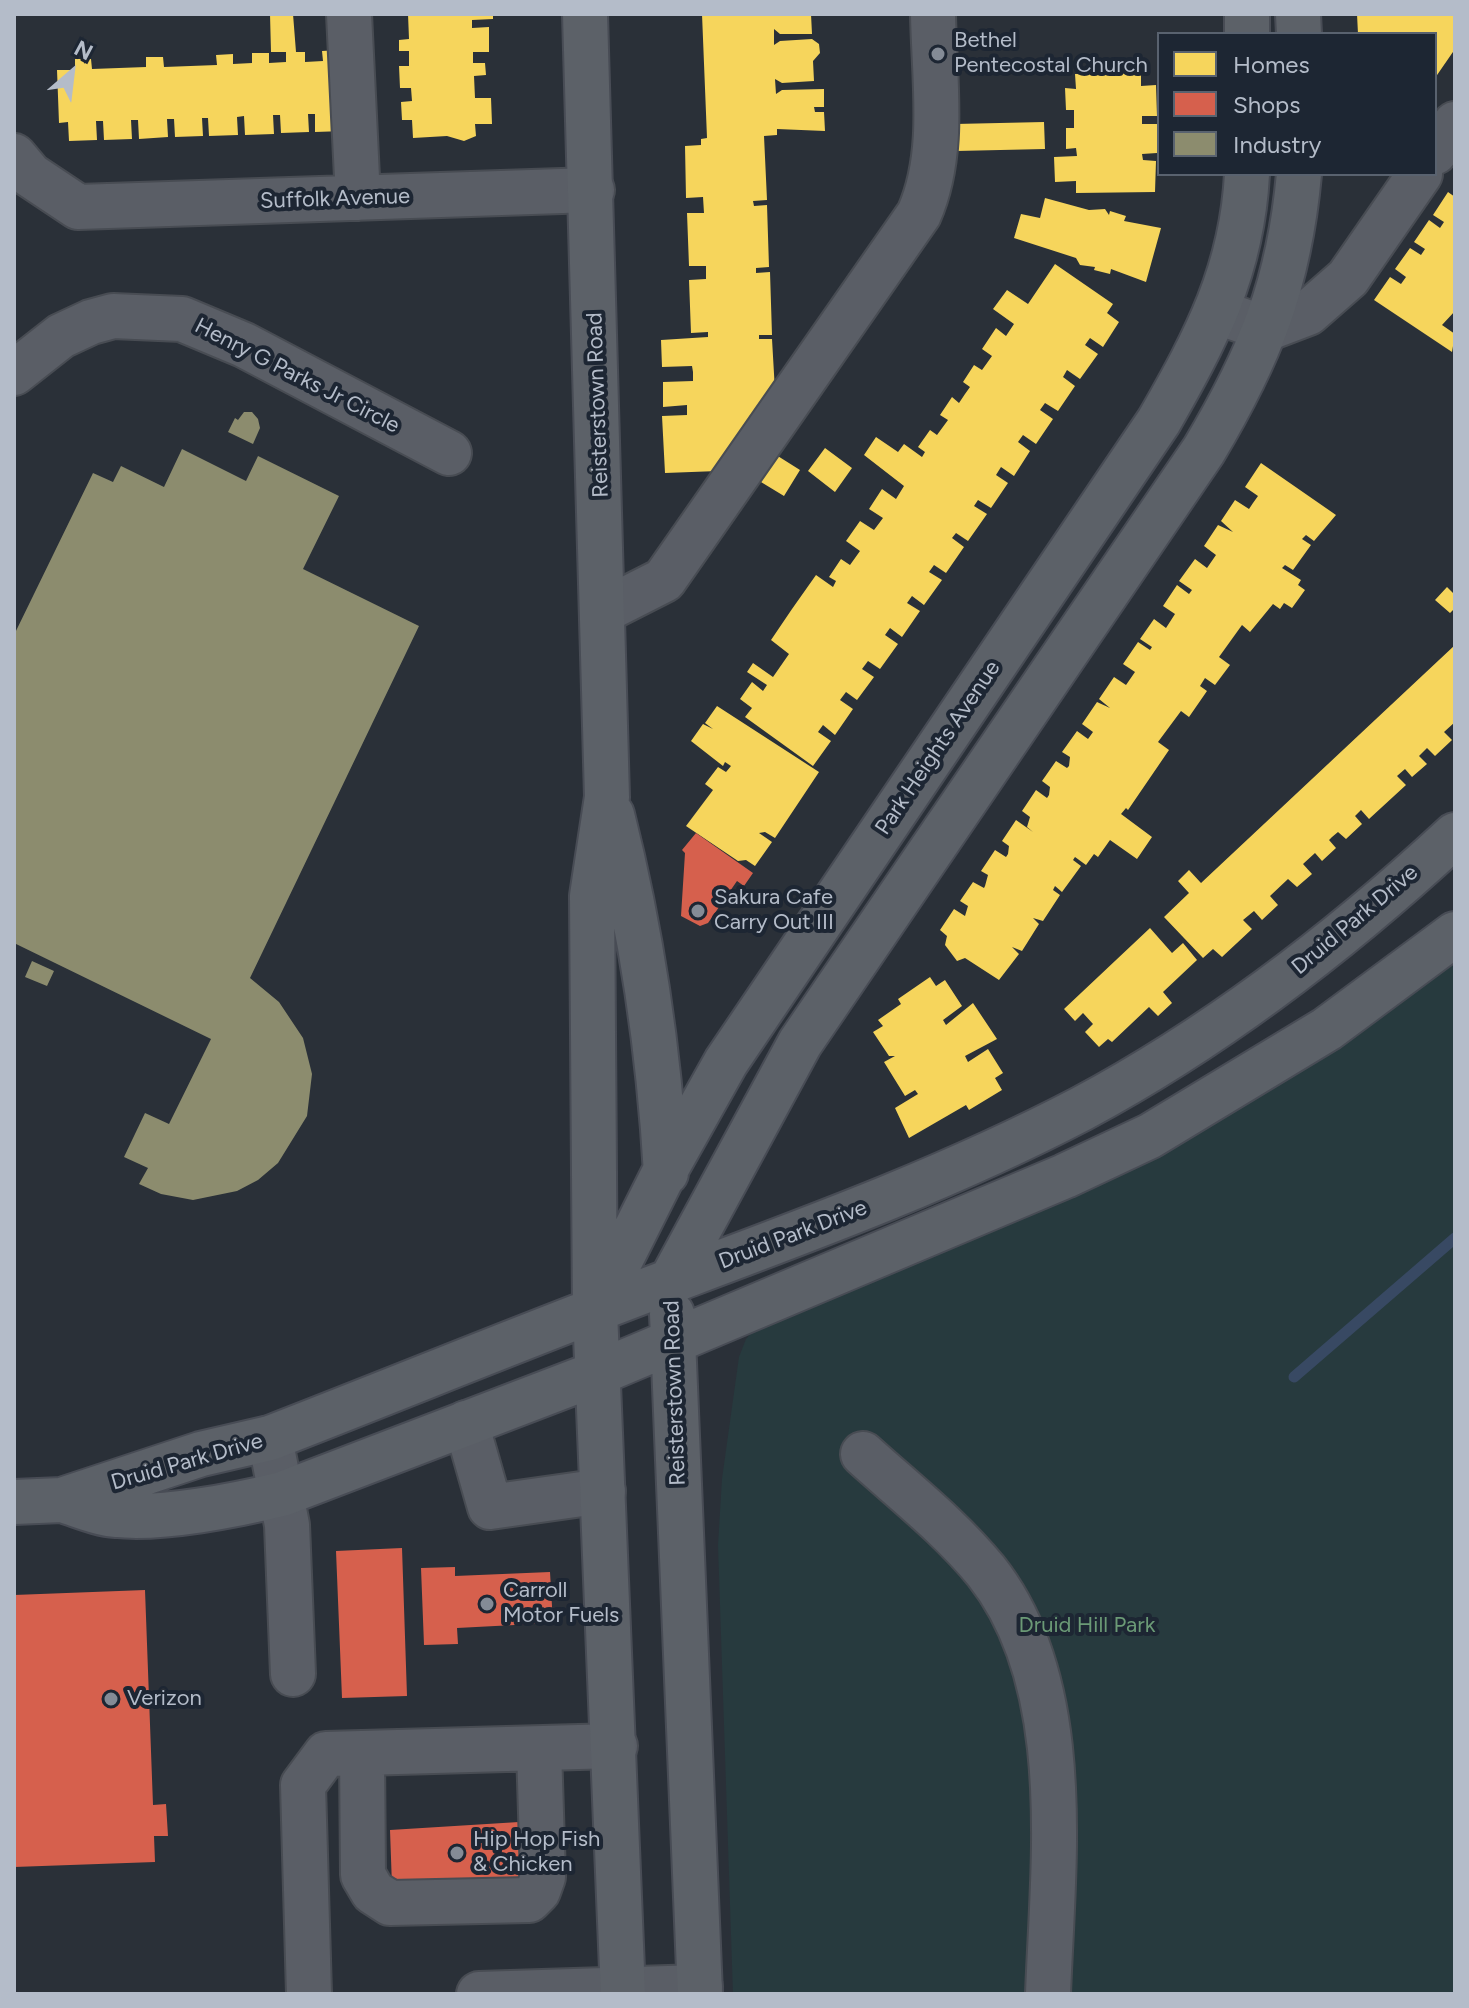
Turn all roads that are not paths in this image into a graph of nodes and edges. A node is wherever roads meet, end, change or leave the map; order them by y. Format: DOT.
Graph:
graph roads {
  1 [pos="349,14"];
  2 [pos="585,14"];
  3 [pos="933,14"];
  4 [pos="1455,124"];
  5 [pos="1437,149"];
  6 [pos="14,156"];
  7 [pos="1247,176"];
  8 [pos="1299,176"];
  9 [pos="1419,176"];
  10 [pos="592,190"];
  11 [pos="358,198"];
  12 [pos="1218,312"];
  13 [pos="1266,329"];
  14 [pos="14,373"];
  15 [pos="449,453"];
  16 [pos="603,611"];
  17 [pos="607,797"];
  18 [pos="1455,835"];
  19 [pos="1455,934"];
  20 [pos="666,1169"];
  21 [pos="671,1281"];
  22 [pos="595,1311"];
  23 [pos="673,1341"];
  24 [pos="598,1373"];
  25 [pos="466,1423"];
  26 [pos="270,1438"];
  27 [pos="863,1454"];
  28 [pos="603,1491"];
  29 [pos="282,1494"];
  30 [pos="62,1500"];
  31 [pos="14,1502"];
  32 [pos="293,1674"];
  33 [pos="615,1746"];
  34 [pos="539,1749"];
  35 [pos="362,1753"];
  36 [pos="700,1990"];
  37 [pos="623,1992"];
  38 [pos="309,1994"];
  39 [pos="479,1994"];
  40 [pos="1048,1994"];
  1 -- 11 [label="street"];
  2 -- 10 [label="main road, Reisterstown Road"];
  3 -- 16 [label="street"];
  4 -- 5 [label="street"];
  6 -- 11 [label="street, Suffolk Avenue"];
  7 -- 12 [label="main road, Park Heights Avenue"];
  8 -- 13 [label="main road"];
  9 -- 13 [label="street"];
  10 -- 11 [label="street, Suffolk Avenue"];
  10 -- 16 [label="main road, Reisterstown Road"];
  12 -- 13 [label="street"];
  12 -- 20 [label="main road, Park Heights Avenue"];
  13 -- 21 [label="main road"];
  14 -- 15 [label="street, Henry G Parks Jr Circle"];
  16 -- 17 [label="main road, Reisterstown Road"];
  17 -- 20 [label="main road, Reisterstown Road"];
  17 -- 22 [label="main road, Reisterstown Road"];
  18 -- 21 [label="main road, Druid Park Drive"];
  19 -- 23 [label="main road, Druid Park Drive"];
  20 -- 21 [label="main road, Reisterstown Road"];
  20 -- 22 [label="main road, Park Heights Avenue"];
  21 -- 22 [label="main road, Druid Park Drive"];
  21 -- 23 [label="main road, Reisterstown Road"];
  22 -- 24 [label="main road, Reisterstown Road"];
  22 -- 26 [label="main road, Druid Park Drive"];
  23 -- 24 [label="main road, Druid Park Drive"];
  23 -- 36 [label="main road, Reisterstown Road"];
  24 -- 25 [label="main road, Druid Park Drive"];
  24 -- 28 [label="main road, Reisterstown Road"];
  25 -- 28 [label="street"];
  25 -- 29 [label="main road, Druid Park Drive"];
  26 -- 29 [label="street"];
  26 -- 30 [label="main road, Druid Park Drive"];
  27 -- 40 [label="street"];
  28 -- 33 [label="main road, Reisterstown Road"];
  29 -- 30 [label="main road, Druid Park Drive"];
  29 -- 32 [label="street"];
  30 -- 31 [label="main road, Druid Park Drive"];
  33 -- 34 [label="street"];
  33 -- 37 [label="main road, Reisterstown Road"];
  34 -- 35 [label="street"];
  34 -- 35 [label="street"];
  35 -- 38 [label="street"];
  36 -- 37 [label="street"];
  37 -- 39 [label="street"];
}
